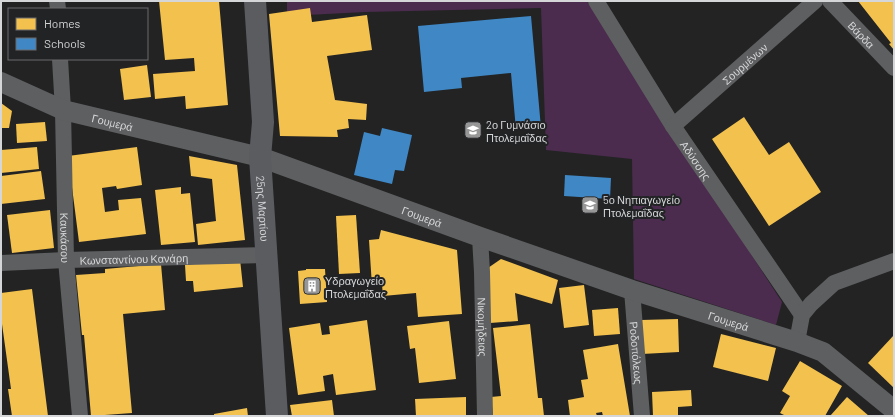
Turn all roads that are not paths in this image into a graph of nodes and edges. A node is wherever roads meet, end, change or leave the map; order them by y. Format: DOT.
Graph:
graph roads {
  1 [pos="255,1"];
  2 [pos="596,1"];
  3 [pos="815,1"];
  4 [pos="830,1"];
  5 [pos="60,60"];
  6 [pos="894,68"];
  7 [pos="1,82"];
  8 [pos="63,110"];
  9 [pos="673,126"];
  10 [pos="260,157"];
  11 [pos="480,238"];
  12 [pos="266,255"];
  13 [pos="66,260"];
  14 [pos="894,261"];
  15 [pos="1,263"];
  16 [pos="632,290"];
  17 [pos="802,315"];
  18 [pos="797,342"];
  19 [pos="894,410"];
  20 [pos="80,416"];
  21 [pos="277,416"];
  22 [pos="485,416"];
  23 [pos="642,416"];
  1 -- 10 [label="main road, 25ης Μαρτίου"];
  2 -- 9 [label="street, Αδύσσης"];
  3 -- 9 [label="street, Σουρμένων"];
  4 -- 6 [label="street, Βάρδα"];
  5 -- 8 [label="street, Καυκάσου"];
  7 -- 8 [label="street, Γουμερά"];
  8 -- 10 [label="street, Γουμερά"];
  8 -- 13 [label="street, Καυκάσου"];
  9 -- 17 [label="street, Αδύσσης"];
  10 -- 11 [label="street, Γουμερά"];
  10 -- 12 [label="main road, 25ης Μαρτίου"];
  11 -- 16 [label="street, Γουμερά"];
  11 -- 22 [label="street, Νικομήδειας"];
  12 -- 13 [label="street, Κωνσταντίνου Κανάρη"];
  12 -- 21 [label="main road, 25ης Μαρτίου"];
  13 -- 15 [label="street, Κωνσταντίνου Κανάρη"];
  13 -- 20 [label="street, Καυκάσου"];
  14 -- 17 [label="street"];
  16 -- 18 [label="street, Γουμερά"];
  16 -- 23 [label="street, Ροδοπόλεως"];
  17 -- 18 [label="street"];
  18 -- 19 [label="street, Γουμερά"];
}
